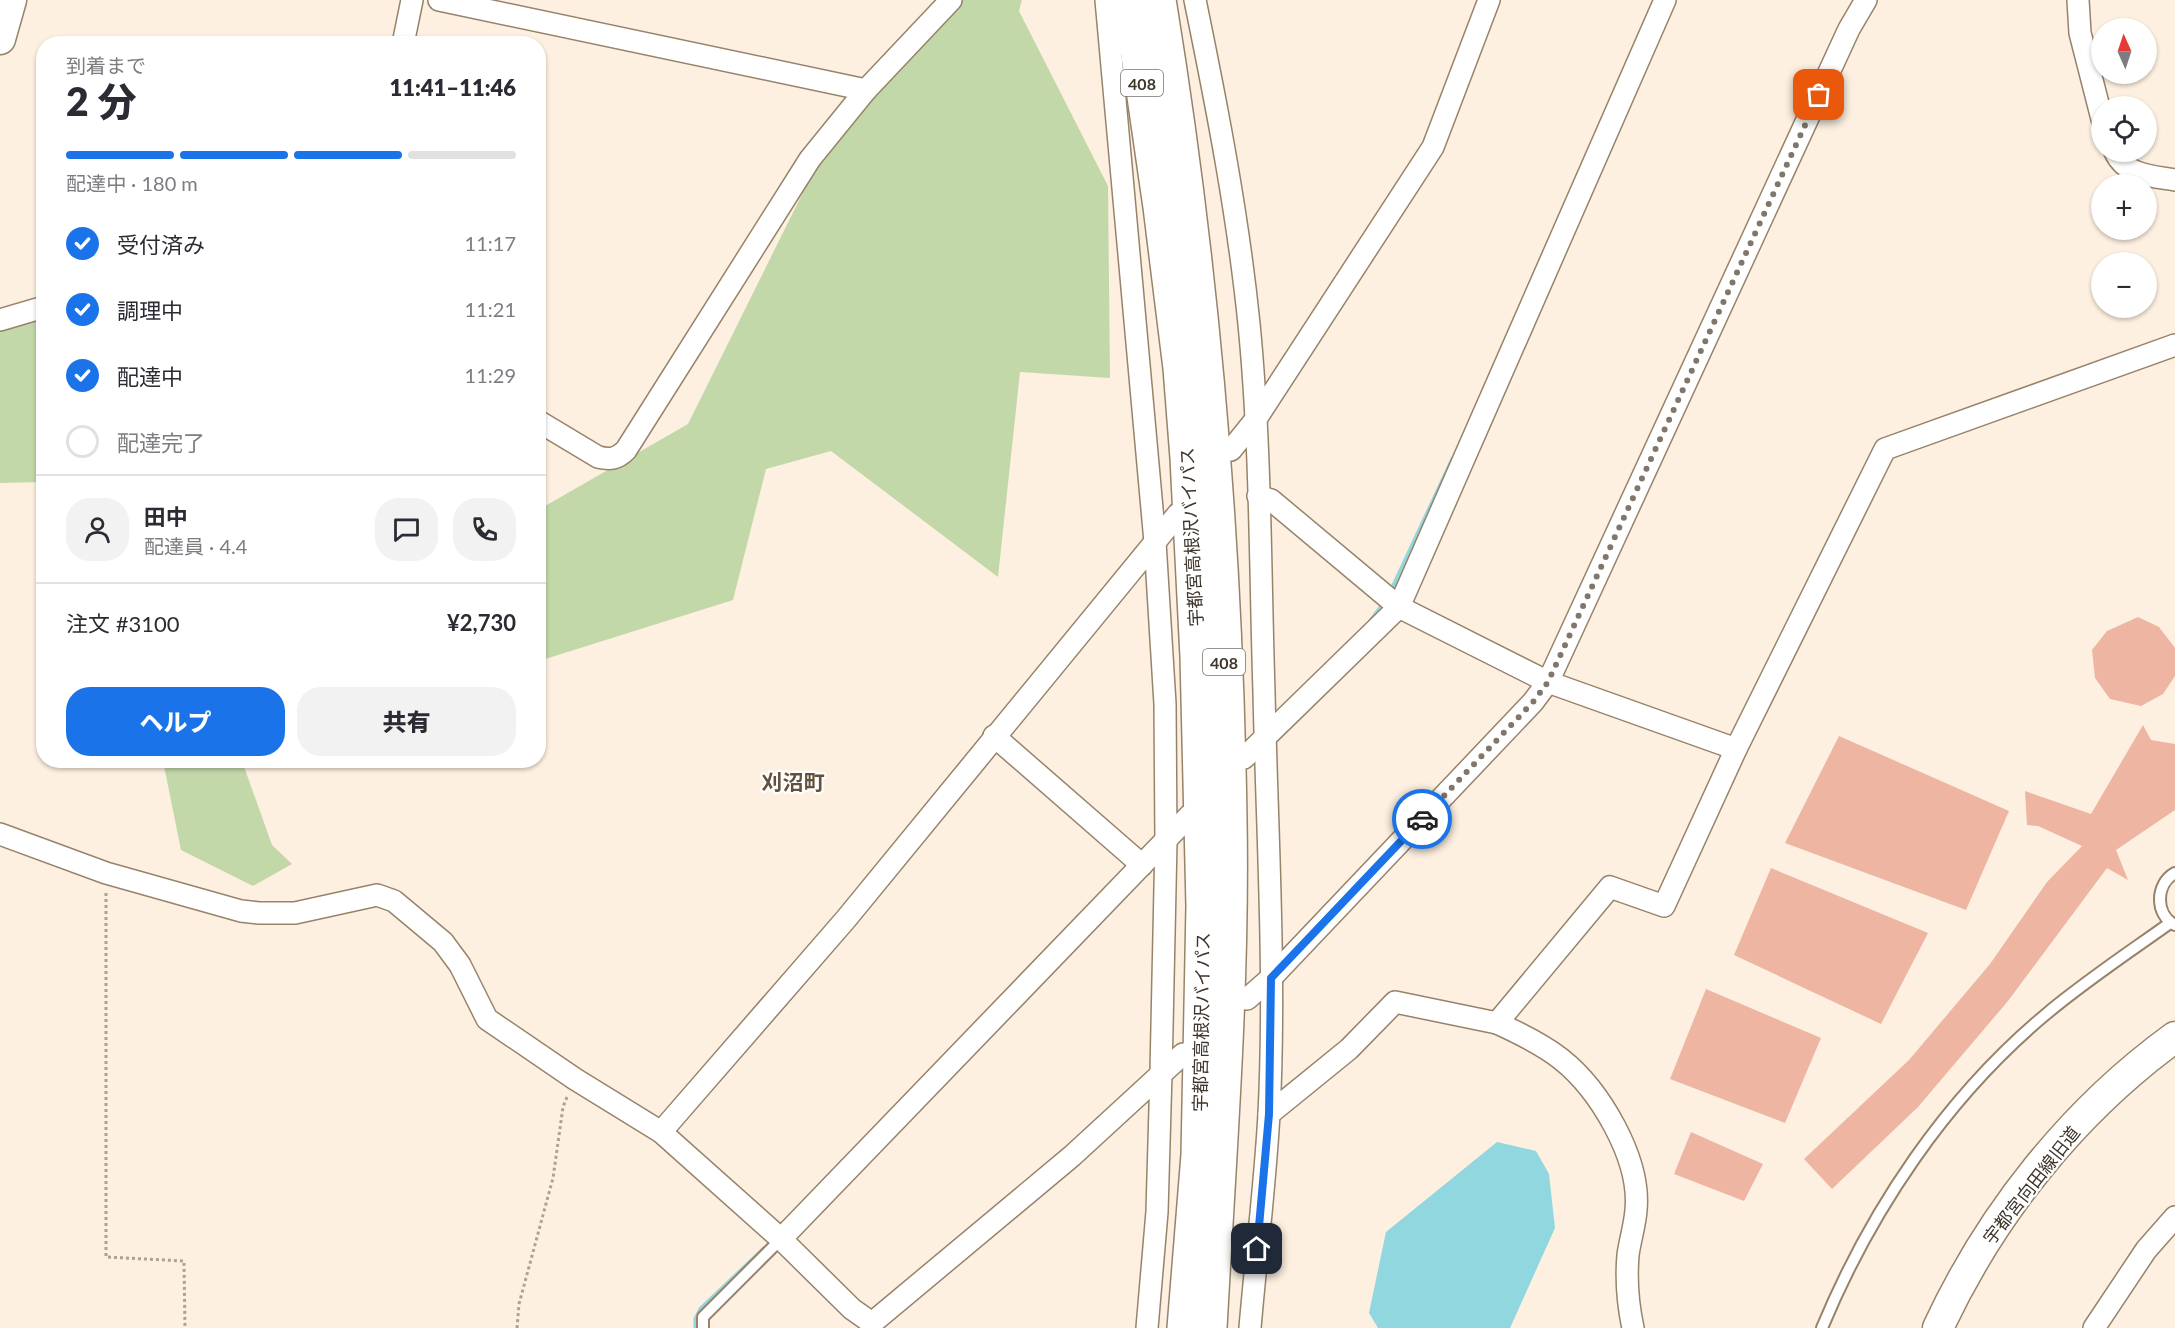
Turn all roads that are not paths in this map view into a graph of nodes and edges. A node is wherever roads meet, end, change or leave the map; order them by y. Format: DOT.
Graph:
graph roads {
  1 [pos="11,0"];
  2 [pos="412,0"];
  3 [pos="439,0"];
  4 [pos="951,0"];
  5 [pos="1107,0"];
  6 [pos="1130,0"];
  7 [pos="1159,0"];
  8 [pos="1195,0"];
  9 [pos="1489,0"];
  10 [pos="1665,0"];
  11 [pos="1866,0"];
  12 [pos="2078,0"];
  13 [pos="405,36"];
  14 [pos="0,39"];
  15 [pos="866,90"];
  16 [pos="2096,96"];
  17 [pos="2121,162"];
  18 [pos="2175,180"];
  19 [pos="36,309"];
  20 [pos="0,320"];
  21 [pos="2175,345"];
  22 [pos="1256,419"];
  23 [pos="546,426"];
  24 [pos="1231,450"];
  25 [pos="1258,496"];
  26 [pos="1178,514"];
  27 [pos="1155,542"];
  28 [pos="1399,607"];
  29 [pos="1548,682"];
  30 [pos="994,736"];
  31 [pos="1265,736"];
  32 [pos="1736,749"];
  33 [pos="1244,758"];
  34 [pos="1190,815"];
  35 [pos="0,834"];
  36 [pos="1166,841"];
  37 [pos="1142,865"];
  38 [pos="2175,873"];
  39 [pos="2172,924"];
  40 [pos="1271,978"];
  41 [pos="1246,999"];
  42 [pos="1497,1023"];
  43 [pos="2175,1037"];
  44 [pos="1183,1054"];
  45 [pos="1161,1073"];
  46 [pos="1269,1114"];
  47 [pos="661,1132"];
  48 [pos="2175,1217"];
  49 [pos="781,1239"];
  50 [pos="872,1326"];
  51 [pos="703,1328"];
  52 [pos="1147,1328"];
  53 [pos="1184,1328"];
  54 [pos="1210,1328"];
  55 [pos="1250,1328"];
  56 [pos="1633,1328"];
  57 [pos="1822,1328"];
  58 [pos="1938,1328"];
  59 [pos="2094,1328"];
  1 -- 14 [label="street"];
  2 -- 13 [label="street"];
  3 -- 15 [label="street"];
  4 -- 15 [label="street"];
  5 -- 27 [label="street"];
  6 -- 53 [label="highway, 宇都宮高根沢バイパス / 408"];
  7 -- 54 [label="highway, 宇都宮高根沢バイパス / 408"];
  8 -- 22 [label="street"];
  9 -- 22 [label="street"];
  10 -- 28 [label="street"];
  11 -- 29 [label="street"];
  12 -- 16 [label="street"];
  15 -- 23 [label="street"];
  17 -- 18 [label="street"];
  19 -- 20 [label="street"];
  21 -- 32 [label="street"];
  22 -- 24 [label="street"];
  22 -- 25 [label="street"];
  25 -- 28 [label="street"];
  25 -- 31 [label="street"];
  26 -- 27 [label="street"];
  27 -- 30 [label="street"];
  27 -- 36 [label="street"];
  28 -- 29 [label="street"];
  28 -- 31 [label="street"];
  29 -- 32 [label="street"];
  29 -- 40 [label="street"];
  30 -- 37 [label="street"];
  30 -- 47 [label="street"];
  31 -- 33 [label="street"];
  31 -- 40 [label="street"];
  32 -- 42 [label="street"];
  34 -- 36 [label="street"];
  35 -- 47 [label="street"];
  36 -- 37 [label="street"];
  36 -- 45 [label="street"];
  37 -- 49 [label="street"];
  38 -- 39 [label="lane"];
  39 -- 57 [label="lane"];
  40 -- 41 [label="street"];
  40 -- 46 [label="street"];
  42 -- 46 [label="street"];
  42 -- 56 [label="street"];
  43 -- 58 [label="street, 宇都宮向田線旧道"];
  44 -- 45 [label="street"];
  45 -- 50 [label="street"];
  45 -- 52 [label="street"];
  46 -- 55 [label="street"];
  47 -- 49 [label="street"];
  48 -- 59 [label="street"];
  49 -- 50 [label="street"];
  49 -- 51 [label="lane"];
}
